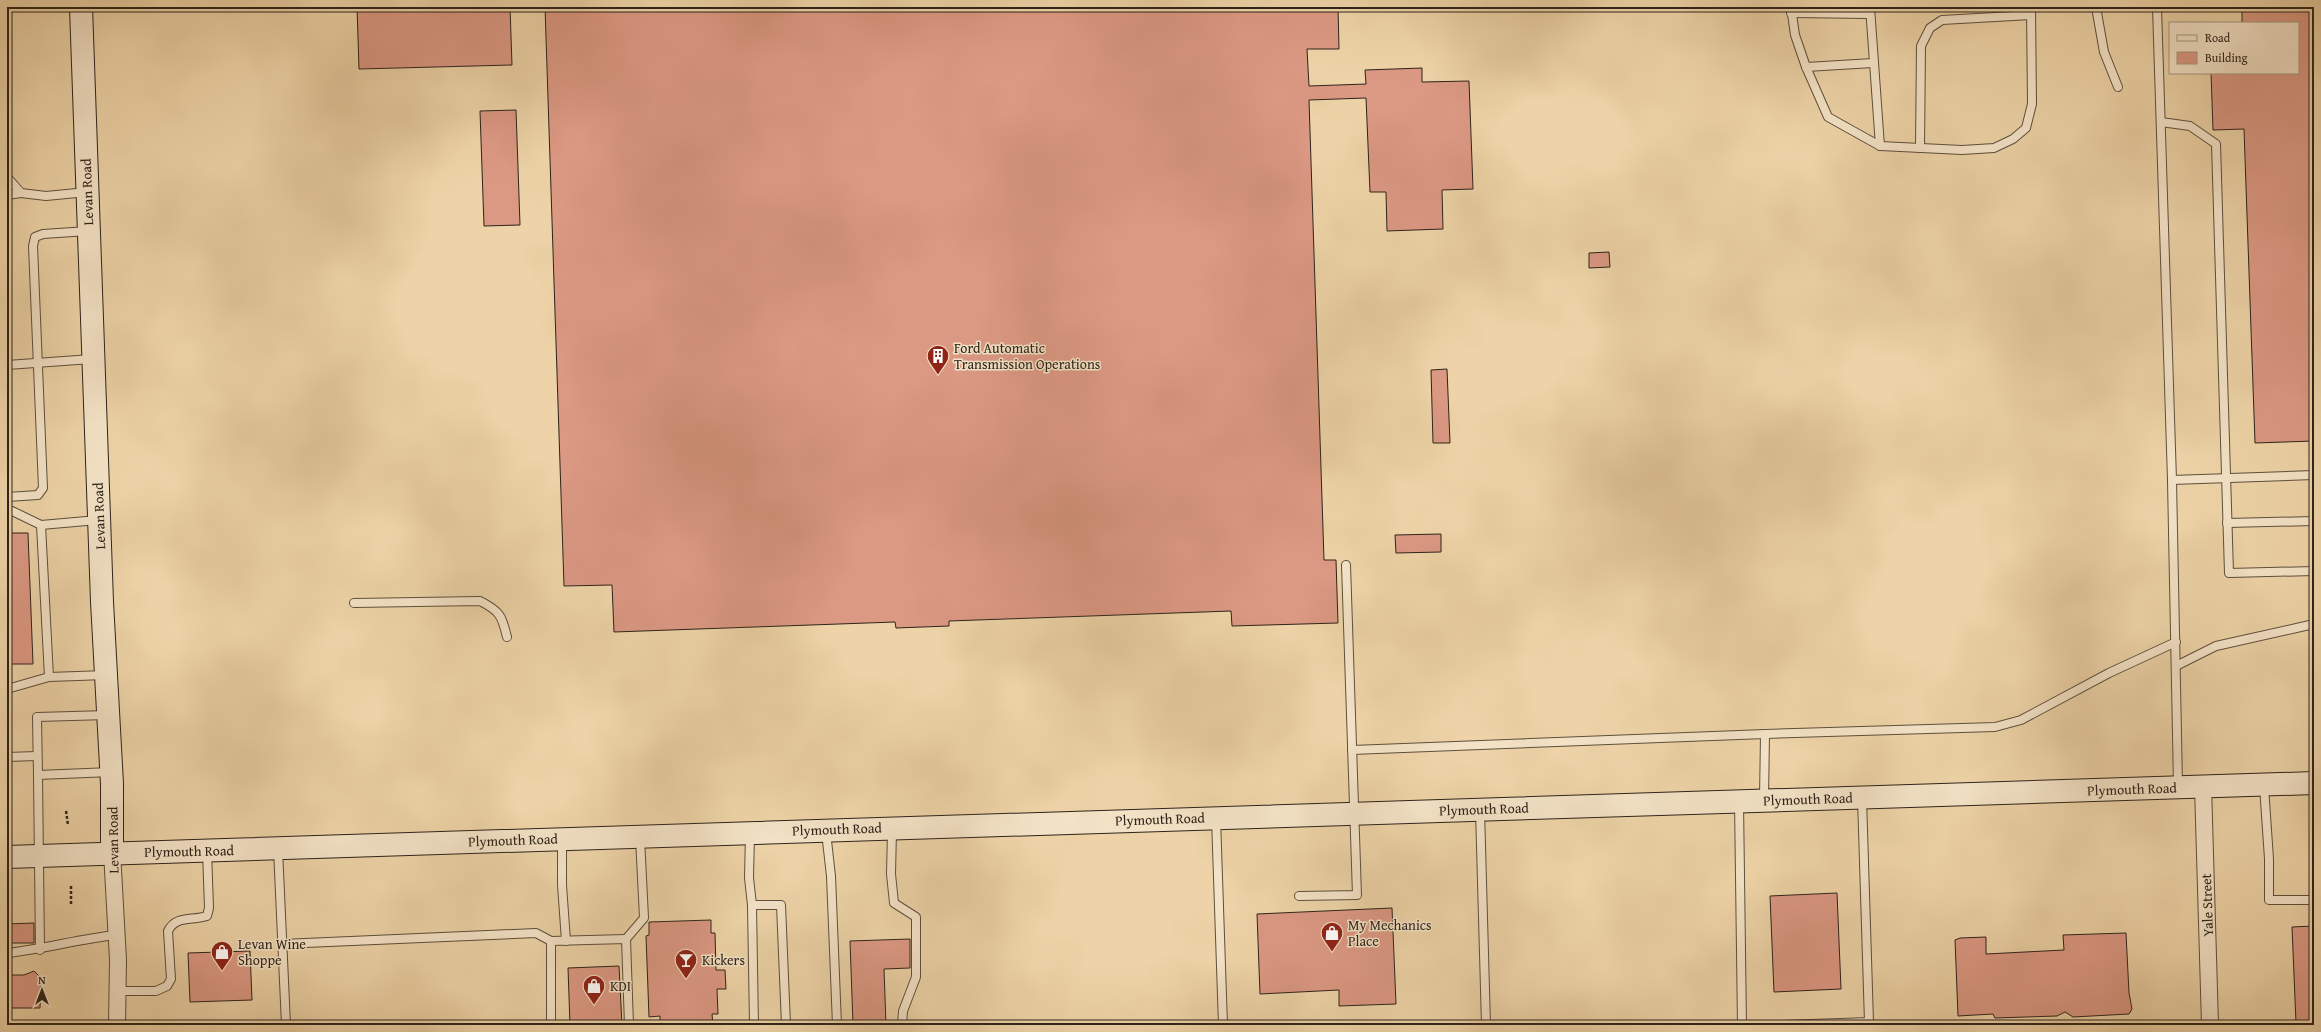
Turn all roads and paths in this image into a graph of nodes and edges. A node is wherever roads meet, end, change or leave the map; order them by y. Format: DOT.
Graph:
graph roads {
  1 [pos="81,7"];
  2 [pos="2096,7"];
  3 [pos="2157,7"];
  4 [pos="1791,10"];
  5 [pos="1870,11"];
  6 [pos="2031,11"];
  7 [pos="1873,63"];
  8 [pos="1806,67"];
  9 [pos="2118,87"];
  10 [pos="2161,122"];
  11 [pos="1880,146"];
  12 [pos="1920,148"];
  13 [pos="7,171"];
  14 [pos="87,192"];
  15 [pos="21,193"];
  16 [pos="7,195"];
  17 [pos="88,231"];
  18 [pos="93,359"];
  19 [pos="37,362"];
  20 [pos="7,365"];
  21 [pos="2314,475"];
  22 [pos="2226,478"];
  23 [pos="2172,480"];
  24 [pos="9,496"];
  25 [pos="9,511"];
  26 [pos="99,520"];
  27 [pos="2314,521"];
  28 [pos="2227,523"];
  29 [pos="41,525"];
  30 [pos="1346,565"];
  31 [pos="2314,571"];
  32 [pos="354,603"];
  33 [pos="2314,624"];
  34 [pos="507,637"];
  35 [pos="2176,642"];
  36 [pos="2176,666"];
  37 [pos="107,675"];
  38 [pos="49,676"];
  39 [pos="7,689"];
  40 [pos="109,715"];
  41 [pos="1765,734"];
  42 [pos="1352,750"];
  43 [pos="37,756"];
  44 [pos="7,757"];
  45 [pos="111,772"];
  46 [pos="38,775"];
  47 [pos="2264,783"];
  48 [pos="2314,783"];
  49 [pos="2203,786"];
  50 [pos="2178,787"];
  51 [pos="1862,797"];
  52 [pos="1764,800"];
  53 [pos="1740,801"];
  54 [pos="1480,809"];
  55 [pos="66,811"];
  56 [pos="1354,813"];
  57 [pos="1216,817"];
  58 [pos="68,824"];
  59 [pos="892,828"];
  60 [pos="826,830"];
  61 [pos="750,832"];
  62 [pos="640,836"];
  63 [pos="562,838"];
  64 [pos="278,848"];
  65 [pos="206,850"];
  66 [pos="112,852"];
  67 [pos="37,855"];
  68 [pos="7,857"];
  69 [pos="71,886"];
  70 [pos="1299,896"];
  71 [pos="2314,900"];
  72 [pos="71,905"];
  73 [pos="752,905"];
  74 [pos="116,935"];
  75 [pos="626,938"];
  76 [pos="566,940"];
  77 [pos="551,941"];
  78 [pos="282,944"];
  79 [pos="40,950"];
  80 [pos="7,953"];
  81 [pos="118,991"];
  82 [pos="117,1025"];
  83 [pos="286,1025"];
  84 [pos="551,1025"];
  85 [pos="629,1025"];
  86 [pos="754,1025"];
  87 [pos="786,1025"];
  88 [pos="837,1025"];
  89 [pos="902,1025"];
  90 [pos="1223,1025"];
  91 [pos="1486,1025"];
  92 [pos="1742,1025"];
  93 [pos="1782,1025"];
  94 [pos="2210,1025"];
  1 -- 14 [label="main road, Levan Road"];
  2 -- 9 [label="lane"];
  3 -- 10 [label="lane"];
  4 -- 5 [label="lane"];
  4 -- 8 [label="lane"];
  5 -- 7 [label="lane"];
  6 -- 12 [label="lane"];
  6 -- 12 [label="lane"];
  7 -- 8 [label="lane"];
  7 -- 11 [label="lane"];
  8 -- 11 [label="lane"];
  10 -- 22 [label="lane"];
  10 -- 23 [label="lane"];
  11 -- 12 [label="lane"];
  13 -- 15 [label="lane"];
  14 -- 15 [label="lane"];
  14 -- 17 [label="main road, Levan Road"];
  15 -- 16 [label="lane"];
  17 -- 18 [label="main road, Levan Road"];
  17 -- 19 [label="lane"];
  18 -- 19 [label="lane"];
  18 -- 26 [label="main road, Levan Road"];
  19 -- 20 [label="lane"];
  19 -- 24 [label="lane"];
  21 -- 22 [label="lane"];
  22 -- 23 [label="lane"];
  22 -- 28 [label="lane"];
  23 -- 35 [label="lane"];
  24 -- 25 [label="lane"];
  25 -- 29 [label="lane"];
  26 -- 29 [label="lane"];
  26 -- 37 [label="main road, Levan Road"];
  27 -- 28 [label="lane"];
  28 -- 31 [label="lane"];
  29 -- 38 [label="lane"];
  30 -- 42 [label="lane"];
  32 -- 34 [label="lane"];
  33 -- 36 [label="lane"];
  35 -- 36 [label="lane"];
  35 -- 41 [label="lane"];
  36 -- 50 [label="lane"];
  37 -- 38 [label="lane"];
  37 -- 40 [label="main road, Levan Road"];
  38 -- 39 [label="lane"];
  40 -- 43 [label="lane"];
  40 -- 45 [label="main road, Levan Road"];
  41 -- 42 [label="lane"];
  41 -- 52 [label="lane"];
  42 -- 56 [label="lane"];
  43 -- 44 [label="lane"];
  43 -- 46 [label="lane"];
  45 -- 46 [label="lane"];
  45 -- 66 [label="main road, Levan Road"];
  46 -- 67 [label="lane"];
  47 -- 48 [label="main road, Plymouth Road"];
  47 -- 49 [label="main road, Plymouth Road"];
  47 -- 71 [label="lane"];
  49 -- 50 [label="main road, Plymouth Road"];
  49 -- 94 [label="street, Yale Street"];
  50 -- 51 [label="main road, Plymouth Road"];
  51 -- 52 [label="main road, Plymouth Road"];
  51 -- 93 [label="lane"];
  52 -- 53 [label="main road, Plymouth Road"];
  53 -- 54 [label="main road, Plymouth Road"];
  53 -- 92 [label="lane"];
  54 -- 56 [label="main road, Plymouth Road"];
  54 -- 91 [label="lane"];
  55 -- 58 [label="path"];
  56 -- 57 [label="main road, Plymouth Road"];
  56 -- 70 [label="lane"];
  57 -- 59 [label="main road, Plymouth Road"];
  57 -- 90 [label="lane"];
  59 -- 60 [label="main road, Plymouth Road"];
  59 -- 89 [label="lane"];
  60 -- 61 [label="main road, Plymouth Road"];
  60 -- 88 [label="lane"];
  61 -- 62 [label="main road, Plymouth Road"];
  61 -- 73 [label="lane"];
  62 -- 63 [label="main road, Plymouth Road"];
  62 -- 75 [label="lane"];
  63 -- 64 [label="main road, Plymouth Road"];
  63 -- 76 [label="lane"];
  64 -- 65 [label="main road, Plymouth Road"];
  64 -- 78 [label="lane"];
  65 -- 66 [label="main road, Plymouth Road"];
  65 -- 81 [label="lane"];
  66 -- 67 [label="main road, Plymouth Road"];
  66 -- 74 [label="street, Levan Road"];
  67 -- 68 [label="main road, Plymouth Road"];
  67 -- 79 [label="lane"];
  69 -- 72 [label="path"];
  73 -- 86 [label="lane"];
  73 -- 87 [label="lane"];
  74 -- 79 [label="lane"];
  74 -- 81 [label="street, Levan Road"];
  75 -- 76 [label="lane"];
  75 -- 85 [label="lane"];
  76 -- 77 [label="lane"];
  77 -- 78 [label="lane"];
  77 -- 84 [label="lane"];
  78 -- 83 [label="lane"];
  79 -- 80 [label="lane"];
  81 -- 82 [label="street, Levan Road"];
}
